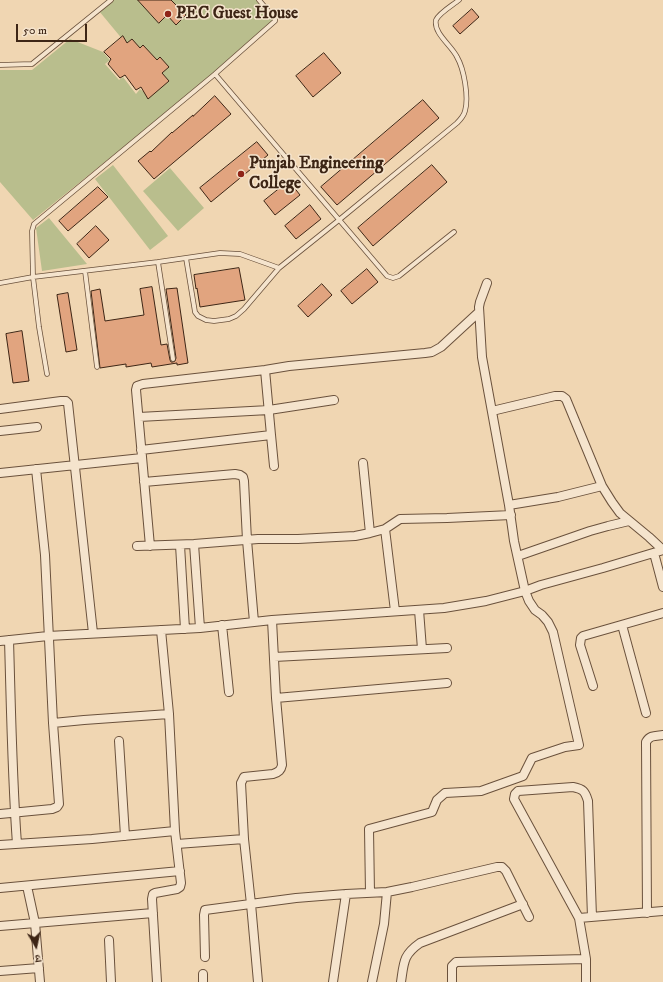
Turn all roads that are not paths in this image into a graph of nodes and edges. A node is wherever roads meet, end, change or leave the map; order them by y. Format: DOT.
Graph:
graph roads {
  1 [pos="111,0"];
  2 [pos="259,0"];
  3 [pos="459,0"];
  4 [pos="0,65"];
  5 [pos="215,74"];
  6 [pos="339,220"];
  7 [pos="454,232"];
  8 [pos="186,258"];
  9 [pos="158,262"];
  10 [pos="279,268"];
  11 [pos="85,271"];
  12 [pos="33,277"];
  13 [pos="0,283"];
  14 [pos="487,283"];
  15 [pos="479,312"];
  16 [pos="173,359"];
  17 [pos="96,367"];
  18 [pos="265,370"];
  19 [pos="47,374"];
  20 [pos="334,400"];
  21 [pos="0,409"];
  22 [pos="269,410"];
  23 [pos="492,411"];
  24 [pos="139,418"];
  25 [pos="37,427"];
  26 [pos="0,431"];
  27 [pos="271,435"];
  28 [pos="142,454"];
  29 [pos="363,464"];
  30 [pos="74,465"];
  31 [pos="274,466"];
  32 [pos="36,469"];
  33 [pos="0,474"];
  34 [pos="144,482"];
  35 [pos="602,486"];
  36 [pos="510,505"];
  37 [pos="511,515"];
  38 [pos="629,521"];
  39 [pos="385,529"];
  40 [pos="370,534"];
  41 [pos="247,540"];
  42 [pos="194,544"];
  43 [pos="180,545"];
  44 [pos="137,546"];
  45 [pos="150,546"];
  46 [pos="663,550"];
  47 [pos="654,553"];
  48 [pos="518,556"];
  49 [pos="663,587"];
  50 [pos="525,591"];
  51 [pos="419,610"];
  52 [pos="395,612"];
  53 [pos="663,612"];
  54 [pos="272,620"];
  55 [pos="254,622"];
  56 [pos="222,625"];
  57 [pos="622,625"];
  58 [pos="200,628"];
  59 [pos="185,629"];
  60 [pos="161,630"];
  61 [pos="93,633"];
  62 [pos="48,636"];
  63 [pos="9,640"];
  64 [pos="0,641"];
  65 [pos="447,648"];
  66 [pos="422,649"];
  67 [pos="274,657"];
  68 [pos="447,683"];
  69 [pos="593,686"];
  70 [pos="229,692"];
  71 [pos="276,698"];
  72 [pos="646,713"];
  73 [pos="169,714"];
  74 [pos="53,723"];
  75 [pos="663,735"];
  76 [pos="118,741"];
  77 [pos="15,813"];
  78 [pos="0,814"];
  79 [pos="175,831"];
  80 [pos="125,836"];
  81 [pos="244,839"];
  82 [pos="17,844"];
  83 [pos="177,844"];
  84 [pos="0,845"];
  85 [pos="180,871"];
  86 [pos="27,886"];
  87 [pos="0,888"];
  88 [pos="387,892"];
  89 [pos="370,893"];
  90 [pos="346,894"];
  91 [pos="251,904"];
  92 [pos="523,904"];
  93 [pos="663,911"];
  94 [pos="153,913"];
  95 [pos="647,913"];
  96 [pos="529,917"];
  97 [pos="580,918"];
  98 [pos="592,918"];
  99 [pos="35,923"];
  100 [pos="0,926"];
  101 [pos="109,940"];
  102 [pos="205,957"];
  103 [pos="586,959"];
  104 [pos="39,968"];
  105 [pos="0,971"];
  106 [pos="40,982"];
  107 [pos="111,982"];
  108 [pos="157,982"];
  109 [pos="258,982"];
  110 [pos="333,982"];
  111 [pos="372,982"];
  112 [pos="401,982"];
  113 [pos="452,982"];
  114 [pos="586,982"];
  1 -- 4 [label="lane"];
  2 -- 5 [label="lane"];
  3 -- 6 [label="lane"];
  5 -- 6 [label="lane"];
  5 -- 12 [label="lane"];
  6 -- 7 [label="lane"];
  6 -- 10 [label="lane"];
  8 -- 9 [label="lane"];
  8 -- 10 [label="lane"];
  8 -- 10 [label="lane"];
  9 -- 11 [label="lane"];
  9 -- 16 [label="lane"];
  11 -- 12 [label="lane"];
  11 -- 17 [label="lane"];
  12 -- 13 [label="lane"];
  12 -- 19 [label="lane"];
  14 -- 15 [label="street"];
  15 -- 18 [label="street"];
  15 -- 23 [label="street"];
  18 -- 22 [label="street"];
  18 -- 24 [label="street"];
  20 -- 22 [label="street"];
  21 -- 30 [label="street"];
  22 -- 24 [label="street"];
  22 -- 27 [label="street"];
  23 -- 35 [label="street"];
  23 -- 36 [label="street"];
  24 -- 28 [label="street"];
  25 -- 26 [label="street"];
  27 -- 28 [label="street"];
  27 -- 31 [label="street"];
  28 -- 30 [label="street"];
  28 -- 34 [label="street"];
  29 -- 40 [label="street"];
  30 -- 32 [label="street"];
  30 -- 61 [label="street"];
  32 -- 33 [label="street"];
  32 -- 62 [label="street"];
  34 -- 41 [label="street"];
  34 -- 45 [label="street"];
  35 -- 36 [label="street"];
  35 -- 38 [label="street"];
  36 -- 37 [label="street"];
  37 -- 39 [label="street"];
  37 -- 48 [label="street"];
  38 -- 46 [label="street"];
  38 -- 48 [label="street"];
  39 -- 40 [label="street"];
  39 -- 52 [label="street"];
  40 -- 41 [label="street"];
  41 -- 42 [label="street"];
  41 -- 55 [label="street"];
  42 -- 43 [label="street"];
  42 -- 58 [label="street"];
  43 -- 45 [label="street"];
  43 -- 59 [label="street"];
  44 -- 45 [label="street"];
  46 -- 47 [label="street"];
  47 -- 49 [label="street"];
  47 -- 50 [label="street"];
  48 -- 50 [label="street"];
  50 -- 51 [label="street"];
  50 -- 89 [label="street"];
  51 -- 52 [label="street"];
  51 -- 66 [label="street"];
  52 -- 54 [label="street"];
  53 -- 57 [label="street"];
  54 -- 55 [label="street"];
  54 -- 67 [label="street"];
  55 -- 56 [label="street"];
  56 -- 58 [label="street"];
  56 -- 70 [label="street"];
  57 -- 69 [label="street"];
  57 -- 72 [label="street"];
  58 -- 59 [label="street"];
  59 -- 60 [label="street"];
  60 -- 61 [label="street"];
  60 -- 73 [label="street"];
  61 -- 62 [label="street"];
  62 -- 63 [label="street"];
  62 -- 74 [label="street"];
  63 -- 64 [label="street"];
  63 -- 77 [label="street"];
  65 -- 66 [label="street"];
  66 -- 67 [label="street"];
  67 -- 71 [label="street"];
  68 -- 71 [label="street"];
  71 -- 81 [label="street"];
  73 -- 74 [label="street"];
  73 -- 79 [label="street"];
  74 -- 77 [label="street"];
  75 -- 95 [label="street"];
  76 -- 80 [label="street"];
  77 -- 78 [label="street"];
  77 -- 82 [label="street"];
  79 -- 80 [label="street"];
  79 -- 83 [label="street"];
  80 -- 82 [label="street"];
  81 -- 83 [label="street"];
  81 -- 91 [label="street"];
  82 -- 84 [label="street"];
  83 -- 85 [label="street"];
  85 -- 86 [label="street"];
  85 -- 94 [label="street"];
  86 -- 87 [label="street"];
  86 -- 99 [label="street"];
  88 -- 89 [label="street"];
  88 -- 92 [label="street"];
  88 -- 111 [label="street"];
  89 -- 90 [label="street"];
  90 -- 91 [label="street"];
  90 -- 110 [label="street"];
  91 -- 102 [label="street"];
  91 -- 109 [label="street"];
  92 -- 96 [label="street"];
  92 -- 112 [label="street"];
  93 -- 95 [label="street"];
  94 -- 99 [label="street"];
  94 -- 108 [label="street"];
  95 -- 98 [label="street"];
  97 -- 98 [label="street"];
  97 -- 98 [label="street"];
  97 -- 103 [label="street"];
  99 -- 100 [label="street"];
  99 -- 104 [label="street"];
  101 -- 107 [label="street"];
  103 -- 113 [label="street"];
  103 -- 114 [label="street"];
  104 -- 105 [label="street"];
  104 -- 106 [label="street"];
}
